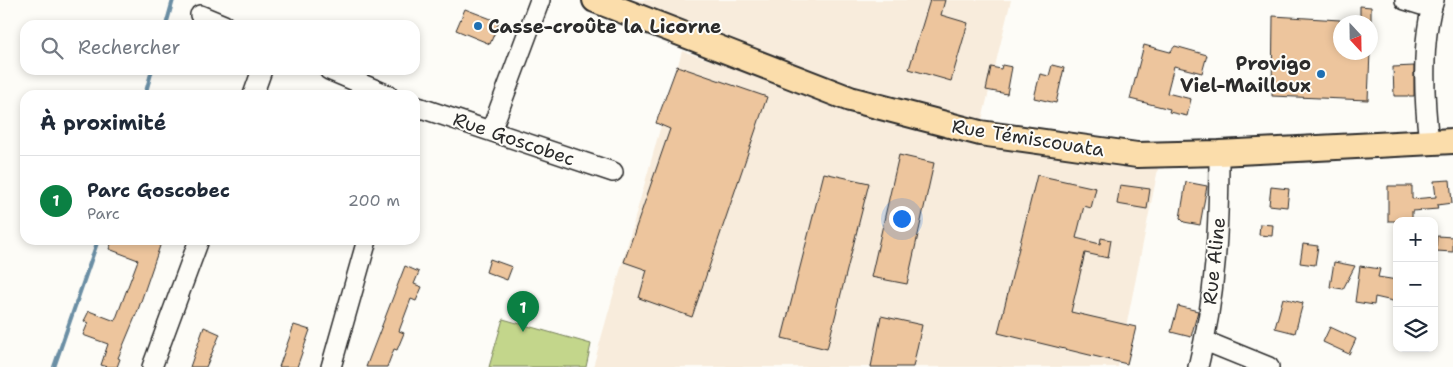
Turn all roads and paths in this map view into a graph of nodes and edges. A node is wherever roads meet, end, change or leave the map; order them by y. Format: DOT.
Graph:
graph roads {
  1 [pos="540,0"];
  2 [pos="595,0"];
  3 [pos="1405,0"];
  4 [pos="1432,4"];
  5 [pos="200,15"];
  6 [pos="212,20"];
  7 [pos="260,75"];
  8 [pos="341,75"];
  9 [pos="255,90"];
  10 [pos="376,90"];
  11 [pos="420,108"];
  12 [pos="491,131"];
  13 [pos="1453,141"];
  14 [pos="1429,142"];
  15 [pos="1219,153"];
  16 [pos="613,172"];
  17 [pos="197,245"];
  18 [pos="367,245"];
  19 [pos="1205,341"];
  20 [pos="152,367"];
  21 [pos="331,367"];
  22 [pos="1198,367"];
  23 [pos="1269,367"];
  1 -- 12 [label="street"];
  2 -- 15 [label="main road, Rue Témiscouata"];
  3 -- 4 [label="street"];
  4 -- 14 [label="street"];
  5 -- 6 [label="street"];
  7 -- 9 [label="street"];
  8 -- 10 [label="street"];
  11 -- 12 [label="street, Rue Goscobec"];
  12 -- 16 [label="street, Rue Goscobec"];
  13 -- 14 [label="main road, Rue Témiscouata"];
  14 -- 15 [label="main road, Rue Témiscouata"];
  15 -- 19 [label="street, Rue Aline"];
  17 -- 20 [label="street"];
  18 -- 21 [label="street"];
  19 -- 22 [label="street, Rue Aline"];
  19 -- 23 [label="street"];
}
